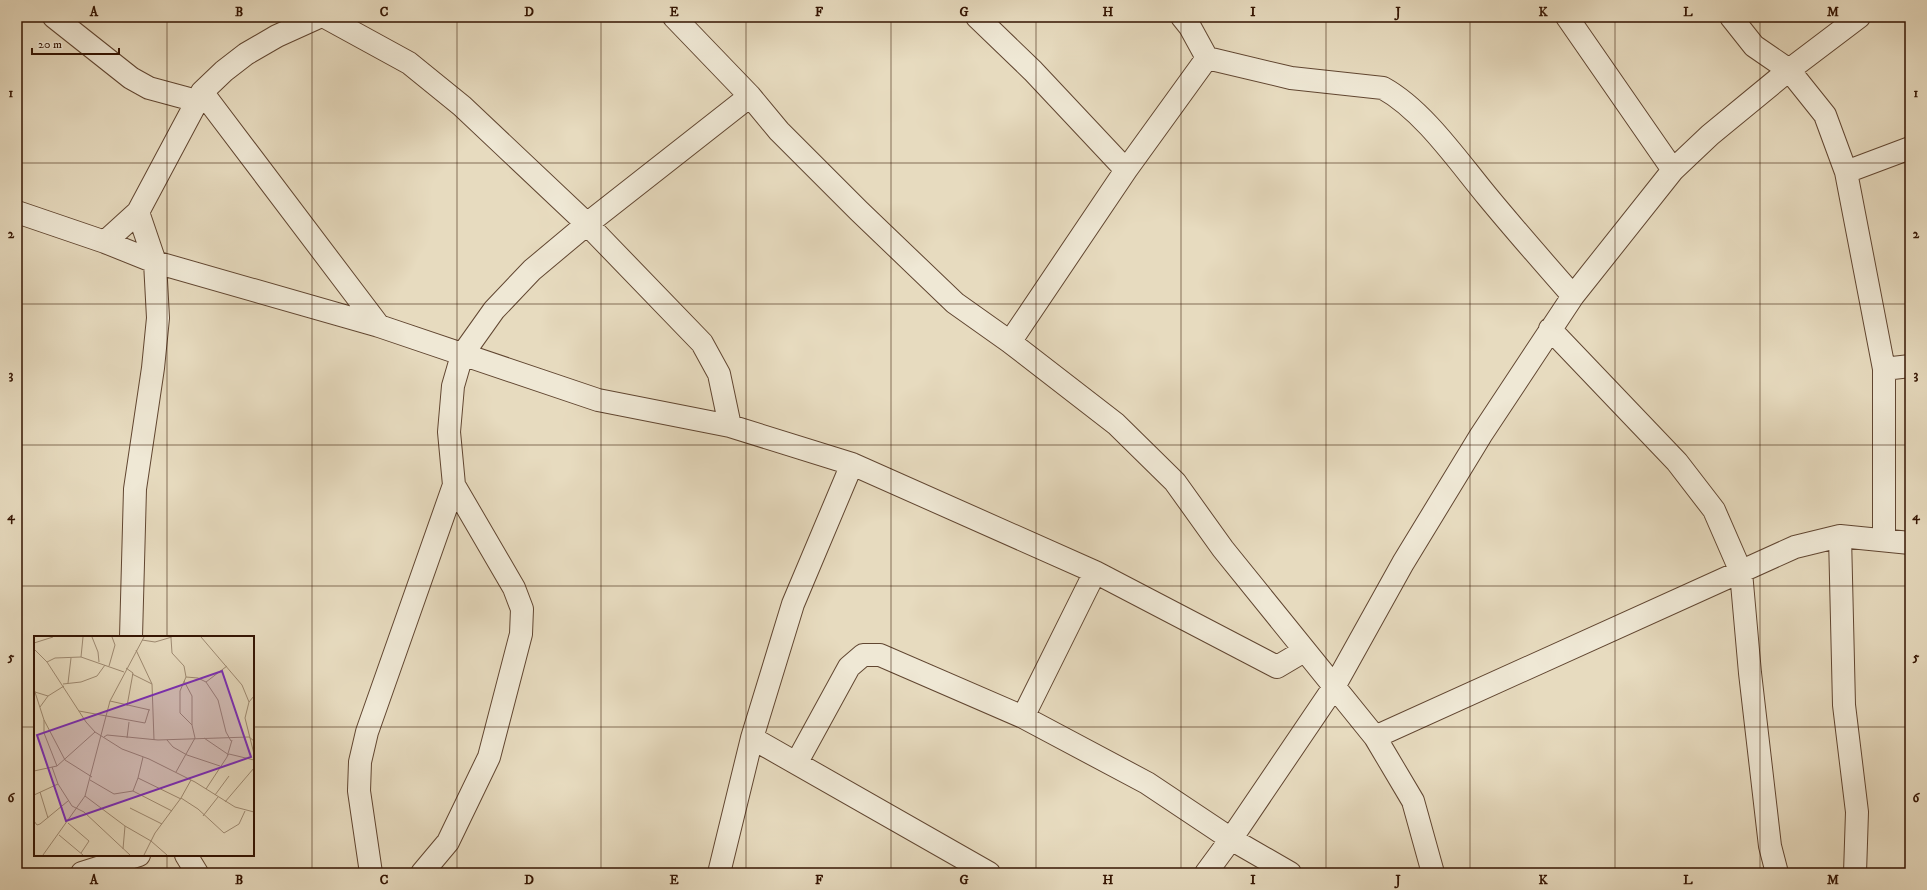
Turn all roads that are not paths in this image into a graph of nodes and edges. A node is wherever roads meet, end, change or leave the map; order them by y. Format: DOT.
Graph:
graph roads {
  1 [pos="54,17"];
  2 [pos="319,17"];
  3 [pos="325,17"];
  4 [pos="674,17"];
  5 [pos="977,17"];
  6 [pos="1182,17"];
  7 [pos="1567,17"];
  8 [pos="1731,17"];
  9 [pos="1859,17"];
  10 [pos="1207,58"];
  11 [pos="1789,70"];
  12 [pos="200,96"];
  13 [pos="750,96"];
  14 [pos="1910,148"];
  15 [pos="1126,170"];
  16 [pos="1673,170"];
  17 [pos="1846,172"];
  18 [pos="17,212"];
  19 [pos="138,212"];
  20 [pos="587,224"];
  21 [pos="105,242"];
  22 [pos="155,262"];
  23 [pos="1573,296"];
  24 [pos="379,326"];
  25 [pos="1550,329"];
  26 [pos="1010,342"];
  27 [pos="462,354"];
  28 [pos="1910,366"];
  29 [pos="1884,369"];
  30 [pos="730,426"];
  31 [pos="852,464"];
  32 [pos="454,485"];
  33 [pos="1840,536"];
  34 [pos="1884,539"];
  35 [pos="1910,543"];
  36 [pos="1095,572"];
  37 [pos="1741,572"];
  38 [pos="131,636"];
  39 [pos="1304,651"];
  40 [pos="1334,687"];
  41 [pos="1023,716"];
  42 [pos="1375,737"];
  43 [pos="752,738"];
  44 [pos="797,762"];
  45 [pos="1231,839"];
  46 [pos="135,856"];
  47 [pos="187,856"];
  48 [pos="82,873"];
  49 [pos="197,873"];
  50 [pos="371,873"];
  51 [pos="422,873"];
  52 [pos="719,873"];
  53 [pos="989,873"];
  54 [pos="1206,873"];
  55 [pos="1290,873"];
  56 [pos="1433,873"];
  57 [pos="1777,873"];
  58 [pos="1855,873"];
  1 -- 12 [label="street"];
  2 -- 12 [label="street"];
  3 -- 20 [label="street"];
  4 -- 13 [label="street"];
  5 -- 15 [label="street"];
  6 -- 10 [label="street"];
  7 -- 16 [label="street"];
  8 -- 11 [label="street"];
  9 -- 11 [label="street"];
  10 -- 15 [label="street"];
  10 -- 23 [label="street"];
  11 -- 16 [label="street"];
  11 -- 17 [label="street"];
  12 -- 19 [label="street"];
  12 -- 24 [label="street"];
  13 -- 20 [label="street"];
  13 -- 26 [label="street"];
  14 -- 17 [label="street"];
  15 -- 26 [label="street"];
  16 -- 23 [label="street"];
  17 -- 29 [label="street"];
  18 -- 21 [label="street"];
  19 -- 21 [label="street"];
  19 -- 22 [label="street"];
  20 -- 27 [label="street"];
  20 -- 30 [label="street"];
  21 -- 22 [label="street"];
  22 -- 24 [label="street"];
  22 -- 38 [label="street"];
  23 -- 25 [label="street"];
  24 -- 27 [label="street"];
  25 -- 37 [label="street"];
  25 -- 40 [label="street"];
  26 -- 39 [label="street"];
  27 -- 30 [label="street"];
  27 -- 32 [label="street"];
  28 -- 29 [label="street"];
  29 -- 34 [label="street"];
  30 -- 31 [label="street"];
  31 -- 36 [label="street"];
  31 -- 43 [label="street"];
  32 -- 50 [label="street"];
  32 -- 51 [label="street"];
  33 -- 34 [label="street"];
  33 -- 37 [label="street"];
  33 -- 58 [label="street"];
  34 -- 35 [label="street"];
  36 -- 39 [label="street"];
  36 -- 41 [label="street"];
  37 -- 42 [label="street"];
  37 -- 57 [label="street"];
  39 -- 40 [label="street"];
  40 -- 42 [label="street"];
  40 -- 45 [label="street"];
  41 -- 44 [label="street"];
  41 -- 45 [label="street"];
  42 -- 56 [label="street"];
  43 -- 44 [label="street"];
  43 -- 52 [label="street"];
  44 -- 53 [label="street"];
  45 -- 54 [label="street"];
  45 -- 55 [label="street"];
  46 -- 48 [label="street"];
  47 -- 49 [label="street"];
}
